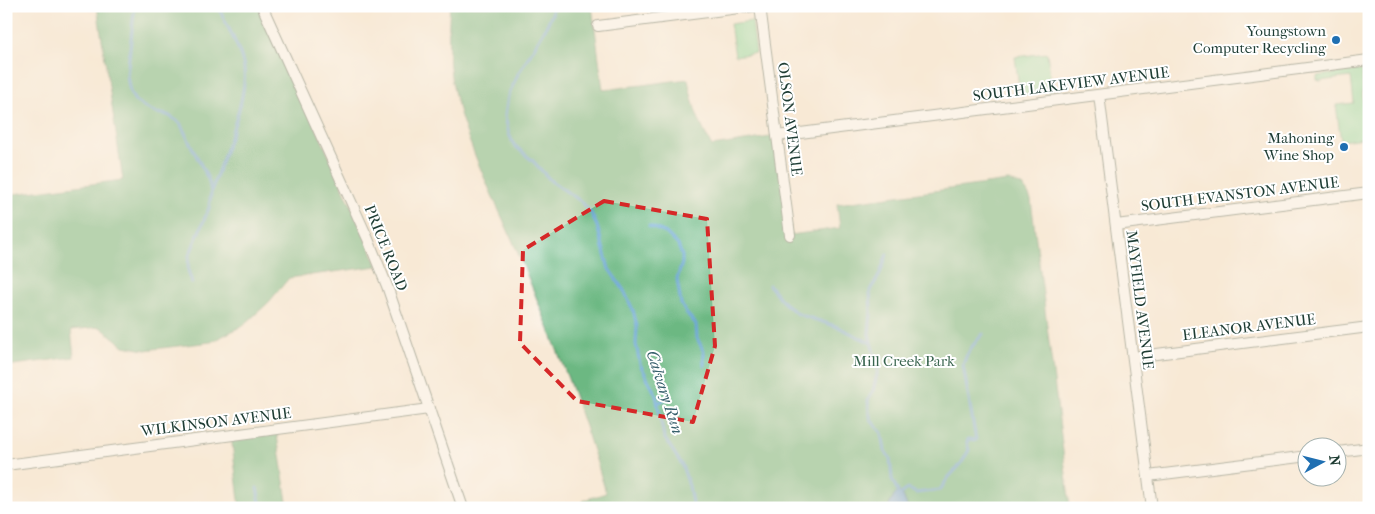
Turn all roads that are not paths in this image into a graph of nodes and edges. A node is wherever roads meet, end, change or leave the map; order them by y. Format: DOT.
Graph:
graph roads {
  1 [pos="262,6"];
  2 [pos="755,6"];
  3 [pos="760,6"];
  4 [pos="598,26"];
  5 [pos="1369,60"];
  6 [pos="1099,95"];
  7 [pos="777,136"];
  8 [pos="1369,193"];
  9 [pos="1116,226"];
  10 [pos="790,235"];
  11 [pos="1369,327"];
  12 [pos="1132,357"];
  13 [pos="429,409"];
  14 [pos="1369,448"];
  15 [pos="1348,451"];
  16 [pos="1298,457"];
  17 [pos="6,465"];
  18 [pos="1148,476"];
  19 [pos="463,508"];
  20 [pos="1152,508"];
  1 -- 13 [label="street, PRICE ROAD"];
  2 -- 4 [label="street"];
  3 -- 7 [label="street, OLSON AVENUE"];
  5 -- 6 [label="street, SOUTH LAKEVIEW AVENUE"];
  6 -- 7 [label="street, SOUTH LAKEVIEW AVENUE"];
  6 -- 9 [label="street, MAYFIELD AVENUE"];
  7 -- 10 [label="street, OLSON AVENUE"];
  8 -- 9 [label="street, SOUTH EVANSTON AVENUE"];
  9 -- 12 [label="street, MAYFIELD AVENUE"];
  11 -- 12 [label="street, ELEANOR AVENUE"];
  12 -- 18 [label="street, MAYFIELD AVENUE"];
  13 -- 17 [label="street, WILKINSON AVENUE"];
  13 -- 19 [label="street, PRICE ROAD"];
  14 -- 15 [label="street"];
  16 -- 18 [label="street"];
  18 -- 20 [label="street, MAYFIELD AVENUE"];
}
